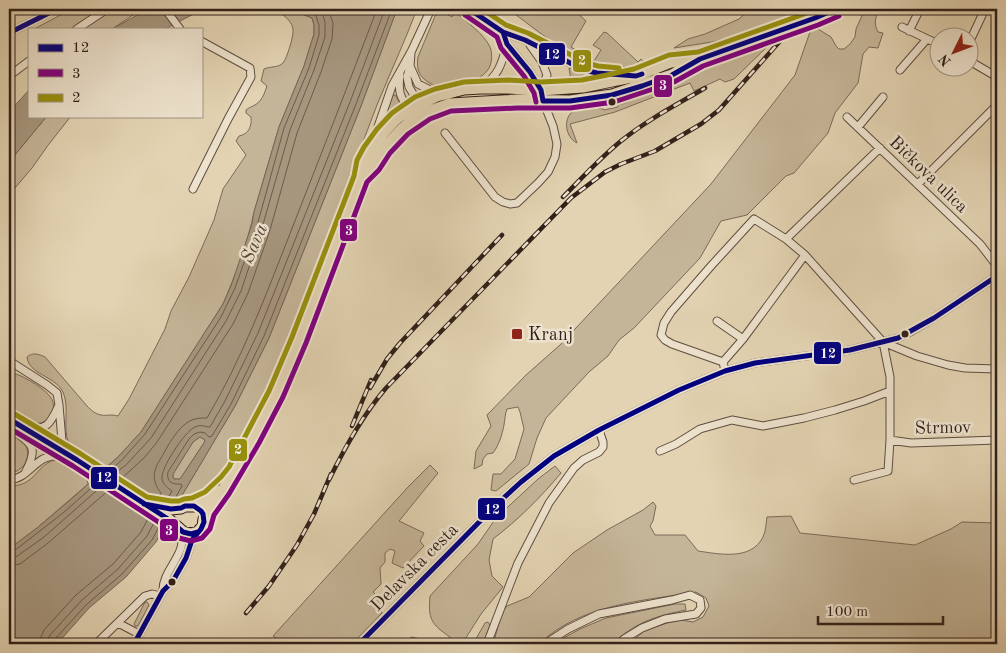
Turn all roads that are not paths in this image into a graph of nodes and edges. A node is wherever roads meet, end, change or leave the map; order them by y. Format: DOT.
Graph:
graph roads {
  1 [pos="57,9"];
  2 [pos="107,9"];
  3 [pos="166,9"];
  4 [pos="431,9"];
  5 [pos="469,9"];
  6 [pos="836,9"];
  7 [pos="920,9"];
  8 [pos="986,9"];
  9 [pos="178,26"];
  10 [pos="78,28"];
  11 [pos="976,28"];
  12 [pos="503,32"];
  13 [pos="9,33"];
  14 [pos="927,39"];
  15 [pos="525,40"];
  16 [pos="202,42"];
  17 [pos="507,44"];
  18 [pos="412,50"];
  19 [pos="700,59"];
  20 [pos="28,62"];
  21 [pos="410,66"];
  22 [pos="978,66"];
  23 [pos="900,70"];
  24 [pos="400,71"];
  25 [pos="9,76"];
  26 [pos="636,76"];
  27 [pos="997,77"];
  28 [pos="481,88"];
  29 [pos="453,92"];
  30 [pos="542,96"];
  31 [pos="883,97"];
  32 [pos="997,105"];
  33 [pos="418,111"];
  34 [pos="847,117"];
  35 [pos="858,127"];
  36 [pos="444,134"];
  37 [pos="880,148"];
  38 [pos="370,151"];
  39 [pos="361,178"];
  40 [pos="918,184"];
  41 [pos="193,189"];
  42 [pos="786,240"];
  43 [pos="805,255"];
  44 [pos="997,266"];
  45 [pos="997,276"];
  46 [pos="717,321"];
  47 [pos="743,339"];
  48 [pos="883,342"];
  49 [pos="723,362"];
  50 [pos="9,364"];
  51 [pos="997,369"];
  52 [pos="725,371"];
  53 [pos="890,391"];
  54 [pos="60,405"];
  55 [pos="9,419"];
  56 [pos="14,426"];
  57 [pos="599,430"];
  58 [pos="890,440"];
  59 [pos="997,440"];
  60 [pos="660,451"];
  61 [pos="72,457"];
  62 [pos="24,476"];
  63 [pos="9,480"];
  64 [pos="854,480"];
  65 [pos="227,482"];
  66 [pos="144,504"];
  67 [pos="194,506"];
  68 [pos="181,508"];
  69 [pos="204,518"];
  70 [pos="186,531"];
  71 [pos="162,594"];
  72 [pos="118,622"];
  73 [pos="140,634"];
  74 [pos="96,644"];
  75 [pos="134,644"];
  76 [pos="359,644"];
  77 [pos="488,644"];
  78 [pos="545,644"];
  79 [pos="619,644"];
  1 -- 13 [label="street"];
  2 -- 10 [label="street"];
  3 -- 9 [label="street"];
  4 -- 18 [label="street"];
  5 -- 12 [label="street"];
  6 -- 19 [label="main road"];
  7 -- 14 [label="street"];
  8 -- 11 [label="street"];
  12 -- 15 [label="street"];
  12 -- 17 [label="street"];
  14 -- 23 [label="street"];
  15 -- 26 [label="street"];
  15 -- 30 [label="street"];
  16 -- 41 [label="street"];
  17 -- 28 [label="street"];
  17 -- 30 [label="street"];
  18 -- 21 [label="street"];
  18 -- 24 [label="street"];
  19 -- 26 [label="main road"];
  19 -- 30 [label="main road"];
  20 -- 25 [label="street"];
  21 -- 29 [label="street"];
  21 -- 33 [label="street"];
  22 -- 27 [label="street"];
  24 -- 33 [label="street"];
  24 -- 38 [label="street"];
  26 -- 30 [label="main road"];
  28 -- 29 [label="main road"];
  28 -- 30 [label="main road"];
  29 -- 33 [label="main road"];
  30 -- 33 [label="main road"];
  30 -- 36 [label="street"];
  31 -- 35 [label="street"];
  32 -- 40 [label="street"];
  33 -- 38 [label="main road"];
  33 -- 39 [label="main road"];
  34 -- 35 [label="street, Bičkova ulica"];
  35 -- 37 [label="street, Bičkova ulica"];
  37 -- 40 [label="street, Bičkova ulica"];
  37 -- 42 [label="street"];
  38 -- 39 [label="main road"];
  39 -- 65 [label="main road"];
  40 -- 44 [label="street, Bičkova ulica"];
  42 -- 43 [label="street"];
  42 -- 49 [label="street"];
  43 -- 47 [label="street"];
  43 -- 48 [label="street"];
  45 -- 48 [label="street, Delavska cesta"];
  46 -- 47 [label="street"];
  47 -- 49 [label="street"];
  48 -- 51 [label="street"];
  48 -- 52 [label="street, Delavska cesta"];
  48 -- 53 [label="street, Strmov"];
  49 -- 52 [label="street"];
  50 -- 54 [label="street"];
  52 -- 57 [label="street, Delavska cesta"];
  53 -- 58 [label="street, Strmov"];
  53 -- 60 [label="street"];
  54 -- 56 [label="street"];
  54 -- 61 [label="street"];
  55 -- 56 [label="main road"];
  56 -- 61 [label="main road"];
  56 -- 62 [label="street"];
  57 -- 76 [label="street, Delavska cesta"];
  57 -- 77 [label="street"];
  58 -- 59 [label="street, Strmov"];
  58 -- 64 [label="street, Strmov"];
  61 -- 62 [label="street"];
  61 -- 66 [label="main road"];
  62 -- 63 [label="street"];
  65 -- 67 [label="main road"];
  65 -- 69 [label="main road"];
  66 -- 68 [label="main road"];
  66 -- 70 [label="main road"];
  67 -- 68 [label="main road"];
  67 -- 69 [label="main road"];
  68 -- 70 [label="main road"];
  69 -- 70 [label="main road"];
  70 -- 71 [label="street"];
  70 -- 71 [label="street"];
  71 -- 72 [label="street"];
  71 -- 73 [label="street"];
  72 -- 73 [label="street"];
  72 -- 74 [label="street"];
  73 -- 75 [label="street"];
  78 -- 79 [label="street"];
}
